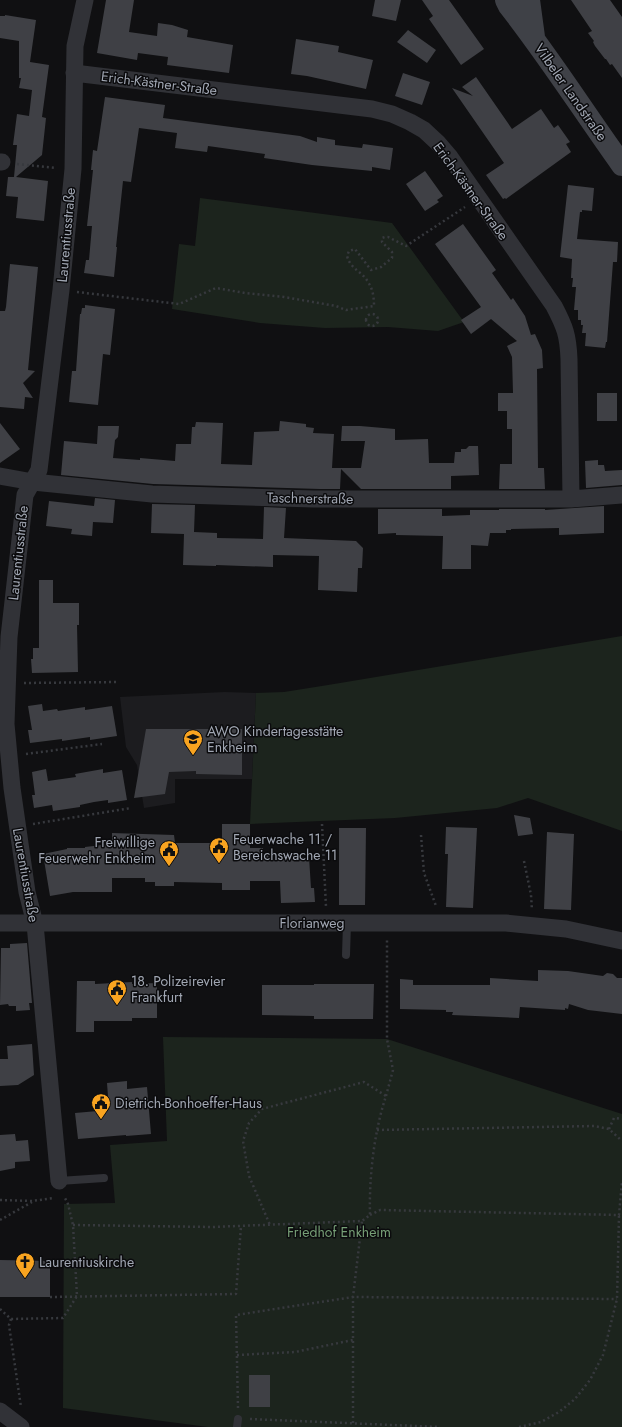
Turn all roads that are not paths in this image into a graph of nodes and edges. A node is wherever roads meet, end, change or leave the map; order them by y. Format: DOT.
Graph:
graph roads {
  1 [pos="85,0"];
  2 [pos="506,0"];
  3 [pos="529,0"];
  4 [pos="534,38"];
  5 [pos="74,73"];
  6 [pos="622,166"];
  7 [pos="0,476"];
  8 [pos="33,482"];
  9 [pos="622,496"];
  10 [pos="571,499"];
  11 [pos="347,923"];
  12 [pos="0,924"];
  13 [pos="35,924"];
  14 [pos="622,941"];
  15 [pos="346,955"];
  16 [pos="104,1178"];
  17 [pos="59,1181"];
  18 [pos="0,1411"];
  19 [pos="22,1420"];
  1 -- 5 [label="street, Laurentiusstraße"];
  2 -- 4 [label="main road, Vilbeler Landstraße"];
  3 -- 4 [label="main road, Vilbeler Landstraße"];
  4 -- 6 [label="main road, Vilbeler Landstraße"];
  5 -- 8 [label="street, Laurentiusstraße"];
  5 -- 10 [label="street, Erich-Kästner-Straße"];
  7 -- 8 [label="street, Taschnerstraße"];
  8 -- 10 [label="street, Taschnerstraße"];
  8 -- 13 [label="street, Laurentiusstraße"];
  9 -- 10 [label="street, Taschnerstraße"];
  11 -- 13 [label="street, Florianweg"];
  11 -- 14 [label="street, Florianweg"];
  11 -- 15 [label="lane"];
  12 -- 13 [label="street, Florianweg"];
  13 -- 17 [label="street, Laurentiusstraße"];
  16 -- 17 [label="lane"];
  18 -- 19 [label="street"];
}
